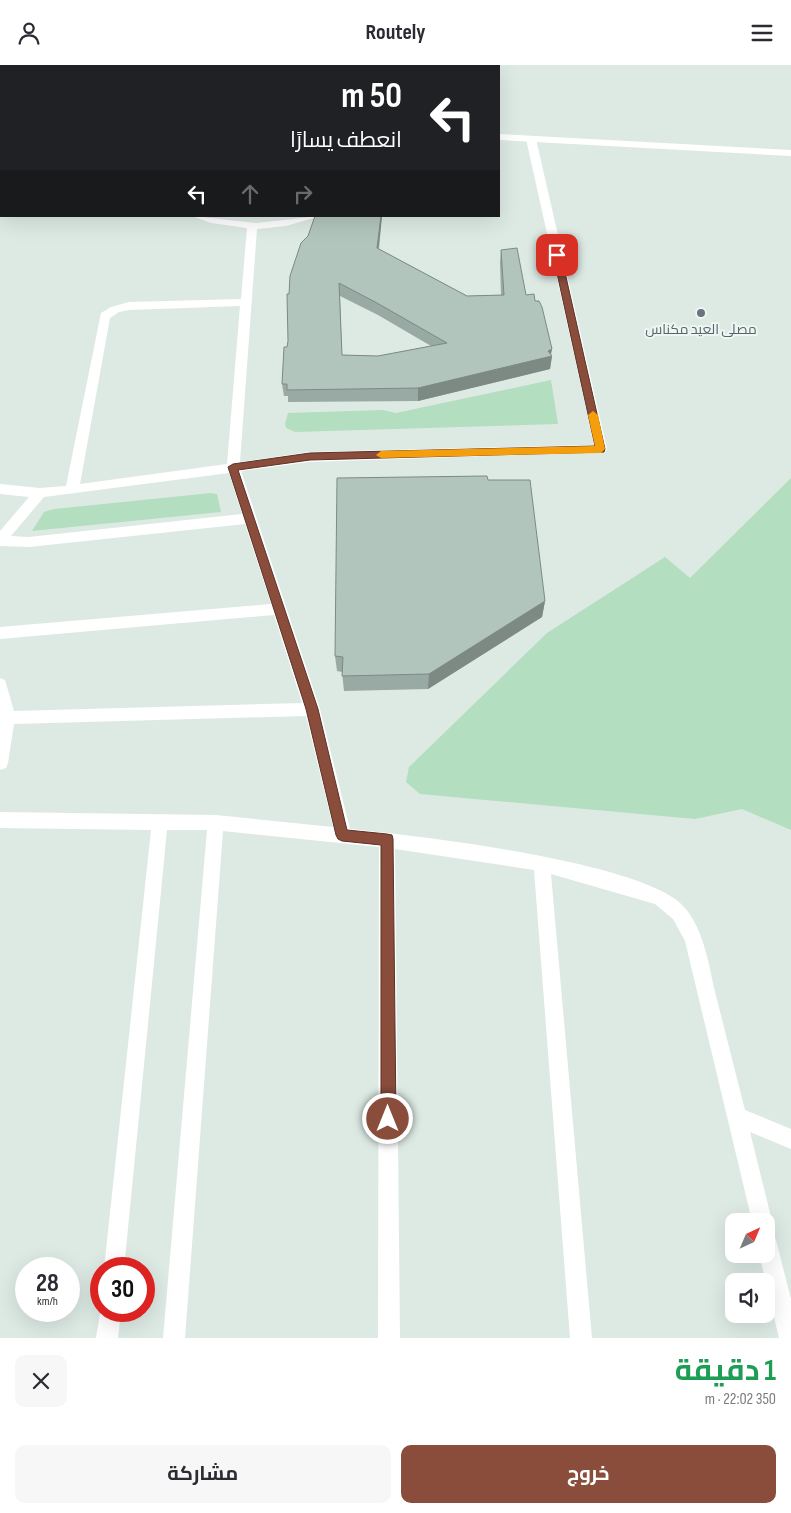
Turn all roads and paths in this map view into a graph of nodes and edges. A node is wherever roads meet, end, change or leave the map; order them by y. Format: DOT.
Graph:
graph roads {
  1 [pos="500,137"];
  2 [pos="531,139"];
  3 [pos="791,153"];
  4 [pos="200,217"];
  5 [pos="310,217"];
  6 [pos="252,225"];
  7 [pos="245,302"];
  8 [pos="233,467"];
  9 [pos="0,489"];
  10 [pos="72,490"];
  11 [pos="40,493"];
  12 [pos="250,518"];
  13 [pos="0,540"];
  14 [pos="280,609"];
  15 [pos="0,633"];
  16 [pos="0,684"];
  17 [pos="312,709"];
  18 [pos="8,718"];
  19 [pos="0,763"];
  20 [pos="0,819"];
  21 [pos="160,822"];
  22 [pos="216,823"];
  23 [pos="342,835"];
  24 [pos="387,839"];
  25 [pos="542,863"];
  26 [pos="737,1117"];
  27 [pos="791,1139"];
  28 [pos="760,1213"];
  29 [pos="115,1257"];
  30 [pos="772,1263"];
  31 [pos="109,1322"];
  32 [pos="107,1338"];
  33 [pos="174,1338"];
  34 [pos="389,1338"];
  35 [pos="581,1338"];
  36 [pos="790,1338"];
  1 -- 2 [label="street"];
  2 -- 3 [label="street"];
  2 -- 8 [label="street"];
  4 -- 6 [label="street"];
  5 -- 6 [label="street"];
  6 -- 7 [label="street"];
  7 -- 8 [label="street"];
  7 -- 10 [label="street"];
  8 -- 10 [label="street"];
  8 -- 12 [label="street"];
  9 -- 11 [label="street"];
  10 -- 11 [label="street"];
  11 -- 13 [label="street"];
  12 -- 13 [label="street"];
  12 -- 14 [label="street"];
  14 -- 15 [label="street"];
  14 -- 17 [label="street"];
  16 -- 18 [label="street"];
  17 -- 18 [label="street"];
  17 -- 23 [label="street"];
  18 -- 19 [label="street"];
  20 -- 21 [label="street"];
  21 -- 22 [label="street"];
  21 -- 29 [label="street"];
  22 -- 23 [label="street"];
  22 -- 33 [label="street"];
  23 -- 24 [label="street"];
  24 -- 25 [label="street"];
  24 -- 34 [label="street"];
  25 -- 26 [label="street"];
  25 -- 35 [label="street"];
  26 -- 27 [label="street"];
  26 -- 28 [label="street"];
  30 -- 36 [label="street"];
  31 -- 32 [label="street"];
}
